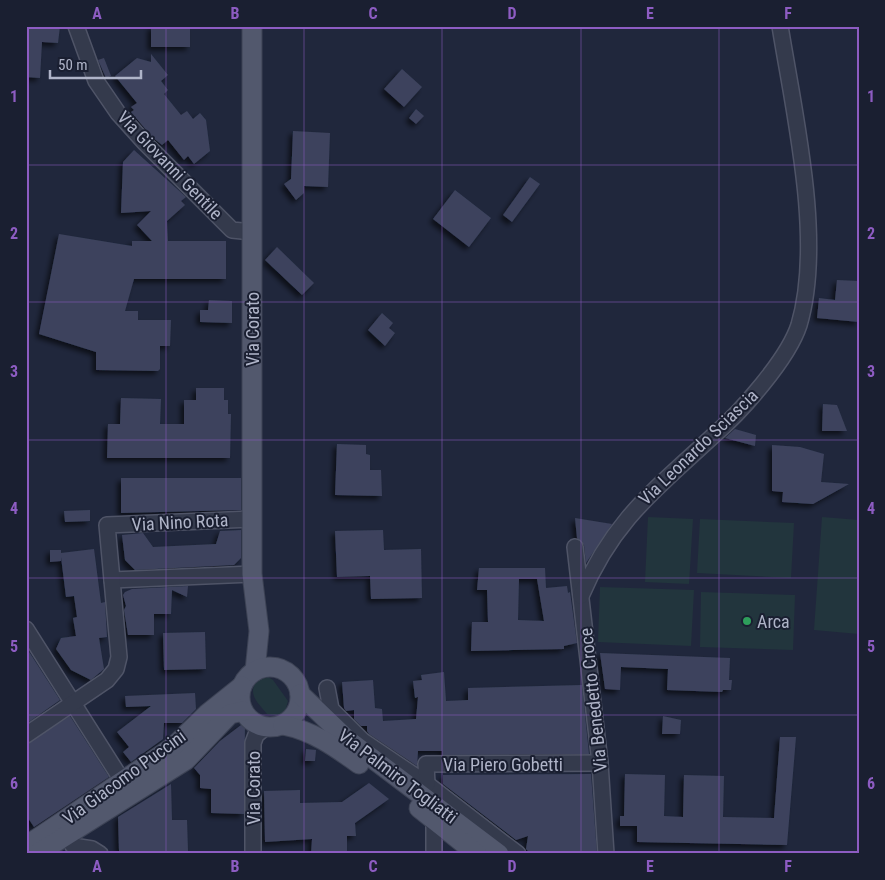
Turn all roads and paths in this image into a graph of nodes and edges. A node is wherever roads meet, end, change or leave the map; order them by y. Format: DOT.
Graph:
graph roads {
  1 [pos="76,26"];
  2 [pos="252,26"];
  3 [pos="780,26"];
  4 [pos="252,232"];
  5 [pos="252,519"];
  6 [pos="575,548"];
  7 [pos="252,574"];
  8 [pos="112,580"];
  9 [pos="581,596"];
  10 [pos="26,629"];
  11 [pos="259,631"];
  12 [pos="284,670"];
  13 [pos="255,671"];
  14 [pos="242,686"];
  15 [pos="327,688"];
  16 [pos="300,694"];
  17 [pos="74,704"];
  18 [pos="243,711"];
  19 [pos="274,726"];
  20 [pos="26,734"];
  21 [pos="600,763"];
  22 [pos="122,782"];
  23 [pos="427,784"];
  24 [pos="434,820"];
  25 [pos="67,835"];
  26 [pos="31,843"];
  27 [pos="100,854"];
  28 [pos="253,854"];
  29 [pos="434,854"];
  30 [pos="478,854"];
  31 [pos="499,854"];
  32 [pos="518,854"];
  33 [pos="606,854"];
  1 -- 4 [label="street, Via Giovanni Gentile"];
  2 -- 4 [label="main road, Via Corato"];
  3 -- 9 [label="street, Via Leonardo Sciascia"];
  4 -- 5 [label="main road, Via Corato"];
  5 -- 7 [label="main road, Via Corato"];
  5 -- 8 [label="street, Via Nino Rota"];
  6 -- 9 [label="street, Via Benedetto Croce"];
  7 -- 8 [label="street"];
  7 -- 11 [label="main road, Via Corato"];
  8 -- 17 [label="street"];
  9 -- 21 [label="street, Via Benedetto Croce"];
  10 -- 17 [label="street"];
  11 -- 12 [label="main road, Via Corato"];
  11 -- 13 [label="main road, Via Corato"];
  12 -- 13 [label="main road"];
  12 -- 16 [label="main road, Via Corato"];
  13 -- 14 [label="main road"];
  14 -- 18 [label="main road"];
  14 -- 22 [label="main road, Via Giacomo Puccini"];
  15 -- 23 [label="street"];
  16 -- 19 [label="main road, Via Corato"];
  16 -- 31 [label="main road, Via Palmiro Togliatti"];
  17 -- 20 [label="street"];
  17 -- 22 [label="street"];
  18 -- 19 [label="main road, Via Corato"];
  18 -- 25 [label="main road, Via Giacomo Puccini"];
  19 -- 24 [label="main road, Via Palmiro Togliatti"];
  19 -- 28 [label="street, Via Corato"];
  21 -- 23 [label="street, Via Piero Gobetti"];
  21 -- 33 [label="street, Via Benedetto Croce"];
  22 -- 26 [label="main road, Via Giacomo Puccini"];
  23 -- 32 [label="street"];
  24 -- 29 [label="street"];
  24 -- 30 [label="main road, Via Palmiro Togliatti"];
  25 -- 26 [label="main road, Via Giacomo Puccini"];
  25 -- 27 [label="street"];
}
